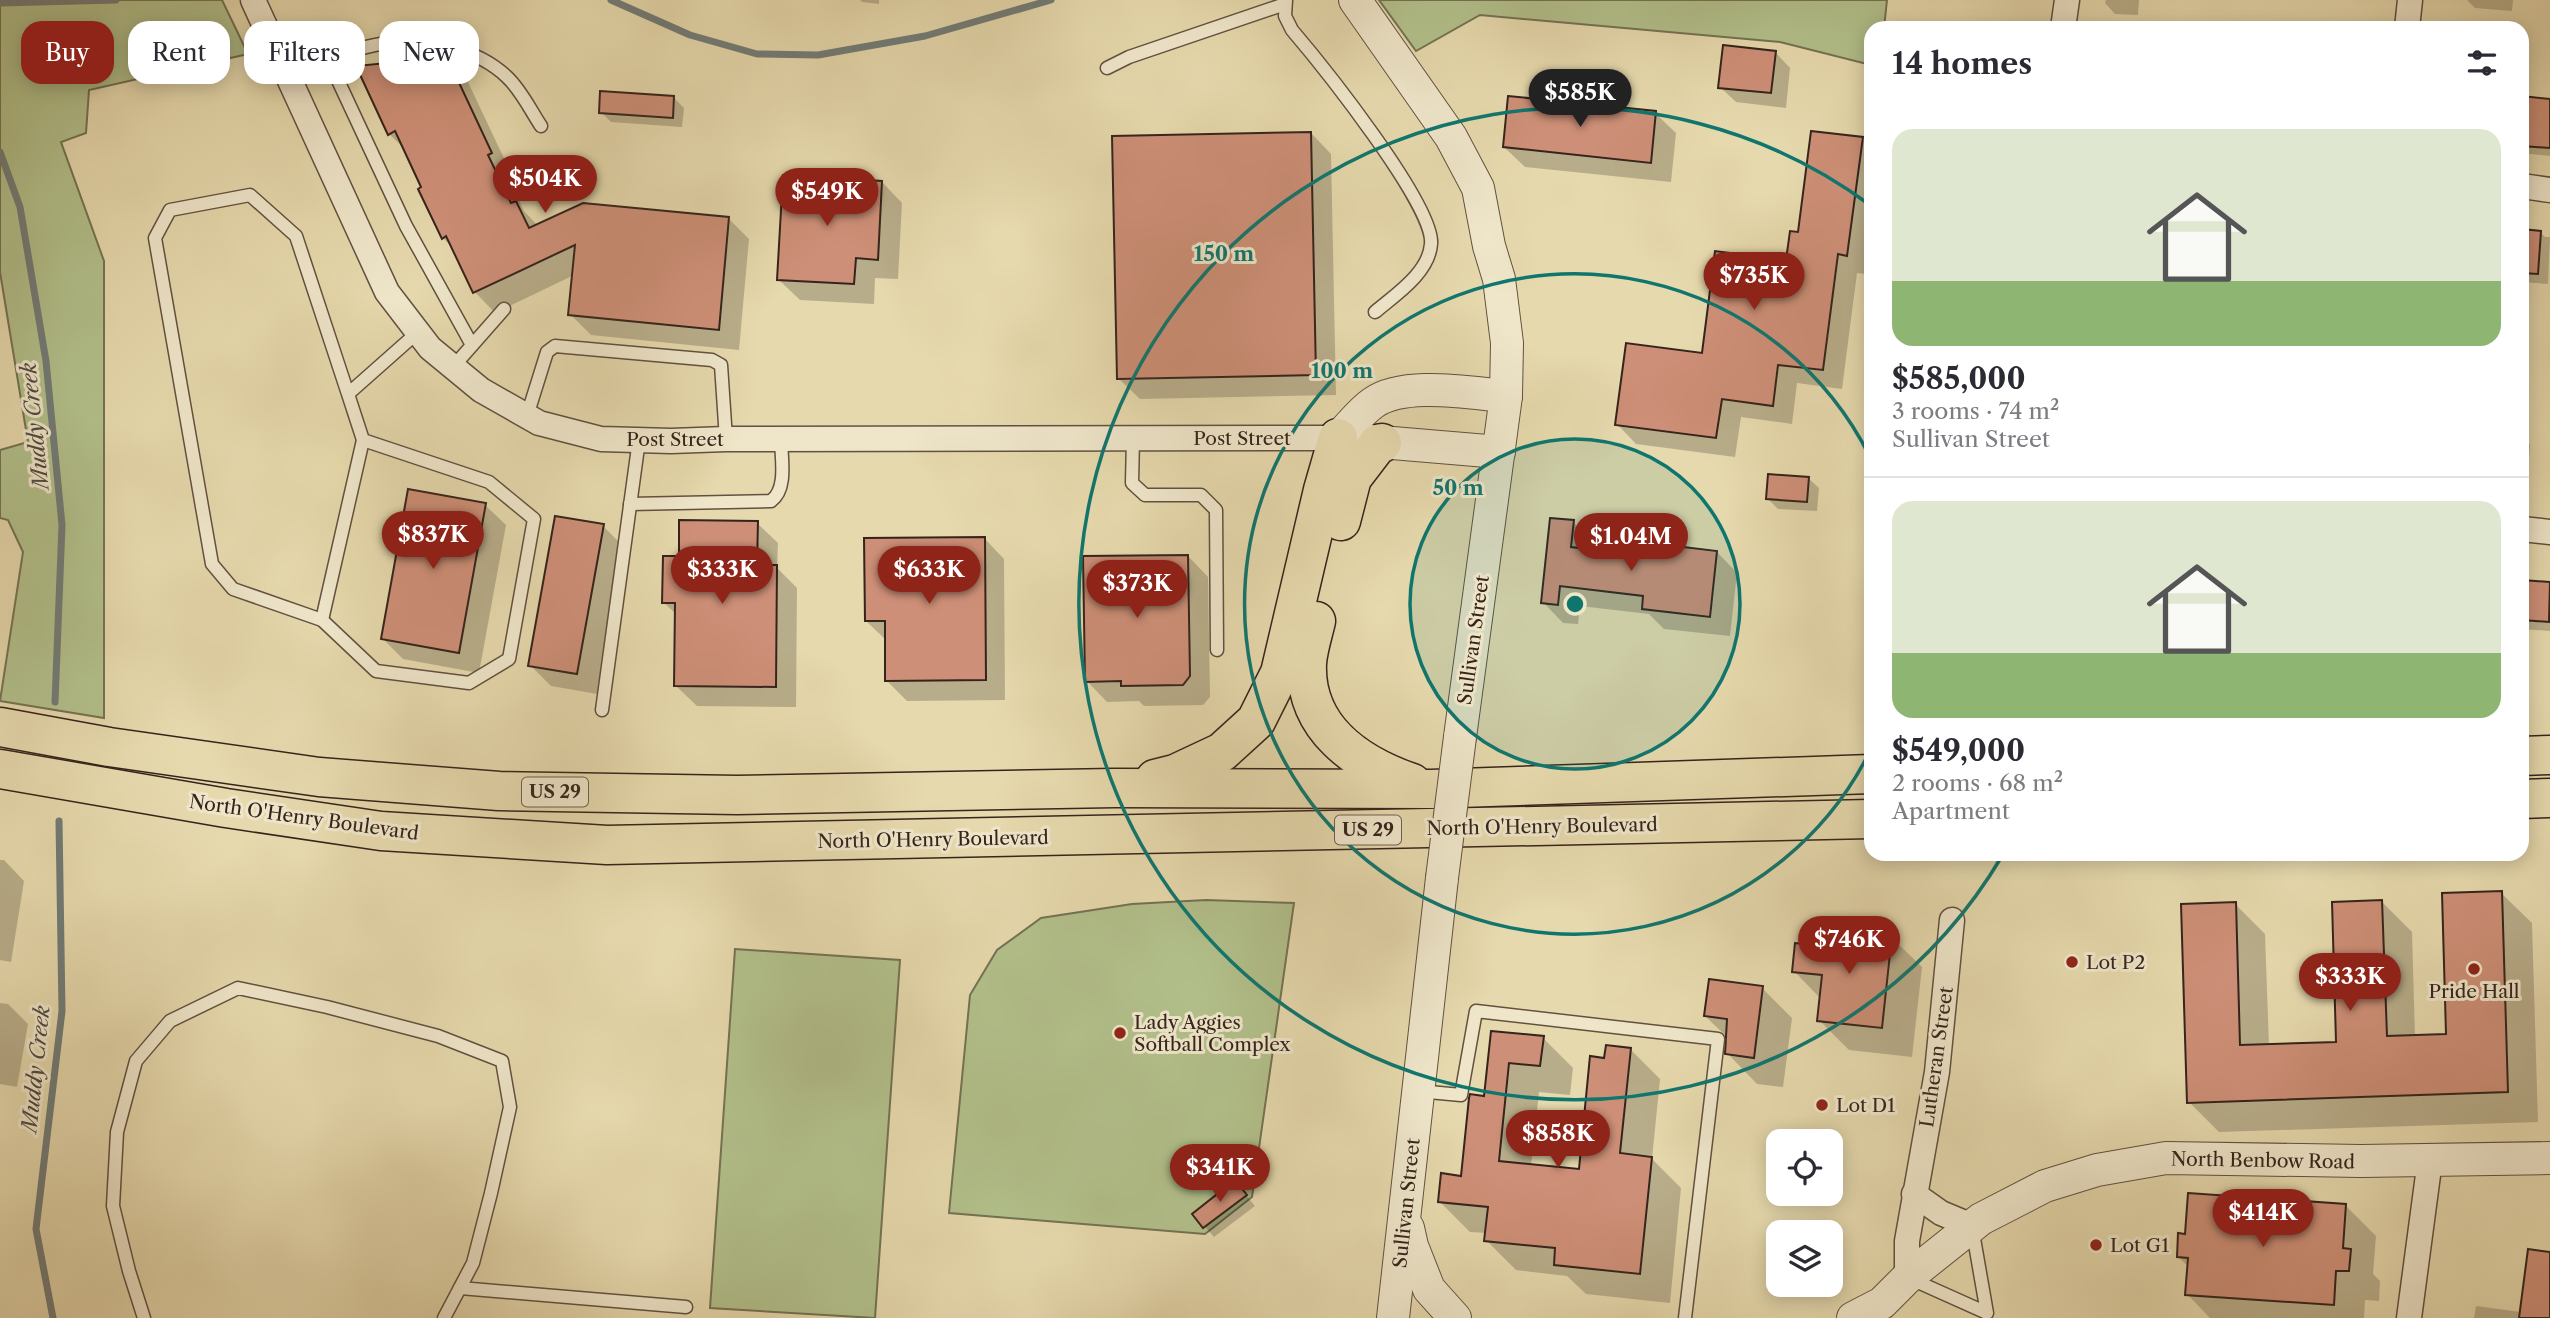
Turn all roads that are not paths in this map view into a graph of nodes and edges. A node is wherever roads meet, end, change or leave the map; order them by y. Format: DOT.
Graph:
graph roads {
  1 [pos="253,0"];
  2 [pos="1355,0"];
  3 [pos="2067,0"];
  4 [pos="2410,0"];
  5 [pos="1285,2"];
  6 [pos="263,21"];
  7 [pos="2064,21"];
  8 [pos="2408,21"];
  9 [pos="365,49"];
  10 [pos="1107,68"];
  11 [pos="293,84"];
  12 [pos="340,84"];
  13 [pos="541,127"];
  14 [pos="2529,187"];
  15 [pos="2550,190"];
  16 [pos="504,309"];
  17 [pos="1374,312"];
  18 [pos="418,332"];
  19 [pos="472,345"];
  20 [pos="453,367"];
  21 [pos="348,394"];
  22 [pos="1506,396"];
  23 [pos="527,416"];
  24 [pos="1133,438"];
  25 [pos="1338,438"];
  26 [pos="726,439"];
  27 [pos="781,439"];
  28 [pos="363,440"];
  29 [pos="639,440"];
  30 [pos="1382,443"];
  31 [pos="1499,452"];
  32 [pos="630,505"];
  33 [pos="2529,529"];
  34 [pos="2550,532"];
  35 [pos="322,620"];
  36 [pos="1217,650"];
  37 [pos="602,710"];
  38 [pos="0,727"];
  39 [pos="2550,755"];
  40 [pos="2529,756"];
  41 [pos="0,769"];
  42 [pos="1864,774"];
  43 [pos="1114,788"];
  44 [pos="1431,789"];
  45 [pos="2550,798"];
  46 [pos="2529,799"];
  47 [pos="1864,818"];
  48 [pos="1952,920"];
  49 [pos="1418,1091"];
  50 [pos="2550,1158"];
  51 [pos="2430,1160"];
  52 [pos="1914,1194"];
  53 [pos="1405,1211"];
  54 [pos="1972,1226"];
  55 [pos="1907,1278"];
  56 [pos="460,1288"];
  57 [pos="685,1307"];
  58 [pos="667,1312"];
  59 [pos="144,1318"];
  60 [pos="444,1318"];
  61 [pos="1393,1318"];
  62 [pos="1455,1318"];
  63 [pos="1685,1318"];
  64 [pos="1853,1318"];
  65 [pos="2409,1318"];
  1 -- 6 [label="street, Post Street"];
  2 -- 22 [label="street, Sullivan Street"];
  3 -- 7 [label="street"];
  4 -- 8 [label="street"];
  5 -- 10 [label="lane"];
  5 -- 17 [label="lane"];
  9 -- 13 [label="lane"];
  11 -- 18 [label="street, Post Street"];
  12 -- 19 [label="lane"];
  14 -- 15 [label="street"];
  16 -- 19 [label="lane"];
  18 -- 20 [label="street, Post Street"];
  18 -- 21 [label="lane"];
  19 -- 20 [label="lane"];
  20 -- 23 [label="street, Post Street"];
  21 -- 28 [label="lane"];
  21 -- 35 [label="lane"];
  22 -- 25 [label="street"];
  22 -- 31 [label="street, Sullivan Street"];
  23 -- 26 [label="lane"];
  23 -- 29 [label="street, Post Street"];
  24 -- 25 [label="street, Post Street"];
  24 -- 27 [label="street, Post Street"];
  24 -- 36 [label="lane"];
  25 -- 30 [label="street, Post Street"];
  25 -- 43 [label="highway"];
  26 -- 27 [label="street, Post Street"];
  26 -- 29 [label="street, Post Street"];
  27 -- 32 [label="lane"];
  28 -- 35 [label="lane"];
  28 -- 35 [label="lane"];
  29 -- 32 [label="lane"];
  30 -- 31 [label="street, Post Street"];
  30 -- 44 [label="highway"];
  31 -- 49 [label="street, Sullivan Street, bridge"];
  32 -- 37 [label="lane"];
  33 -- 34 [label="street"];
  38 -- 43 [label="highway, North O'Henry Boulevard / US 29"];
  39 -- 40 [label="highway"];
  41 -- 47 [label="highway, North O'Henry Boulevard / US 29"];
  42 -- 44 [label="highway, North O'Henry Boulevard / US 29"];
  43 -- 44 [label="highway, North O'Henry Boulevard / US 29"];
  45 -- 46 [label="highway"];
  48 -- 52 [label="street, Lutheran Street"];
  49 -- 53 [label="street, Sullivan Street"];
  49 -- 63 [label="lane"];
  50 -- 51 [label="street, North Benbow Road"];
  51 -- 54 [label="street, North Benbow Road"];
  51 -- 65 [label="street"];
  52 -- 54 [label="street"];
  52 -- 55 [label="street, Lutheran Street"];
  53 -- 61 [label="street, Sullivan Street"];
  53 -- 62 [label="street"];
  54 -- 55 [label="street, North Benbow Road"];
  54 -- 55 [label="lane"];
  55 -- 64 [label="street, North Benbow Road"];
  56 -- 58 [label="lane"];
  56 -- 59 [label="lane"];
  56 -- 60 [label="lane"];
  57 -- 58 [label="lane"];
}
